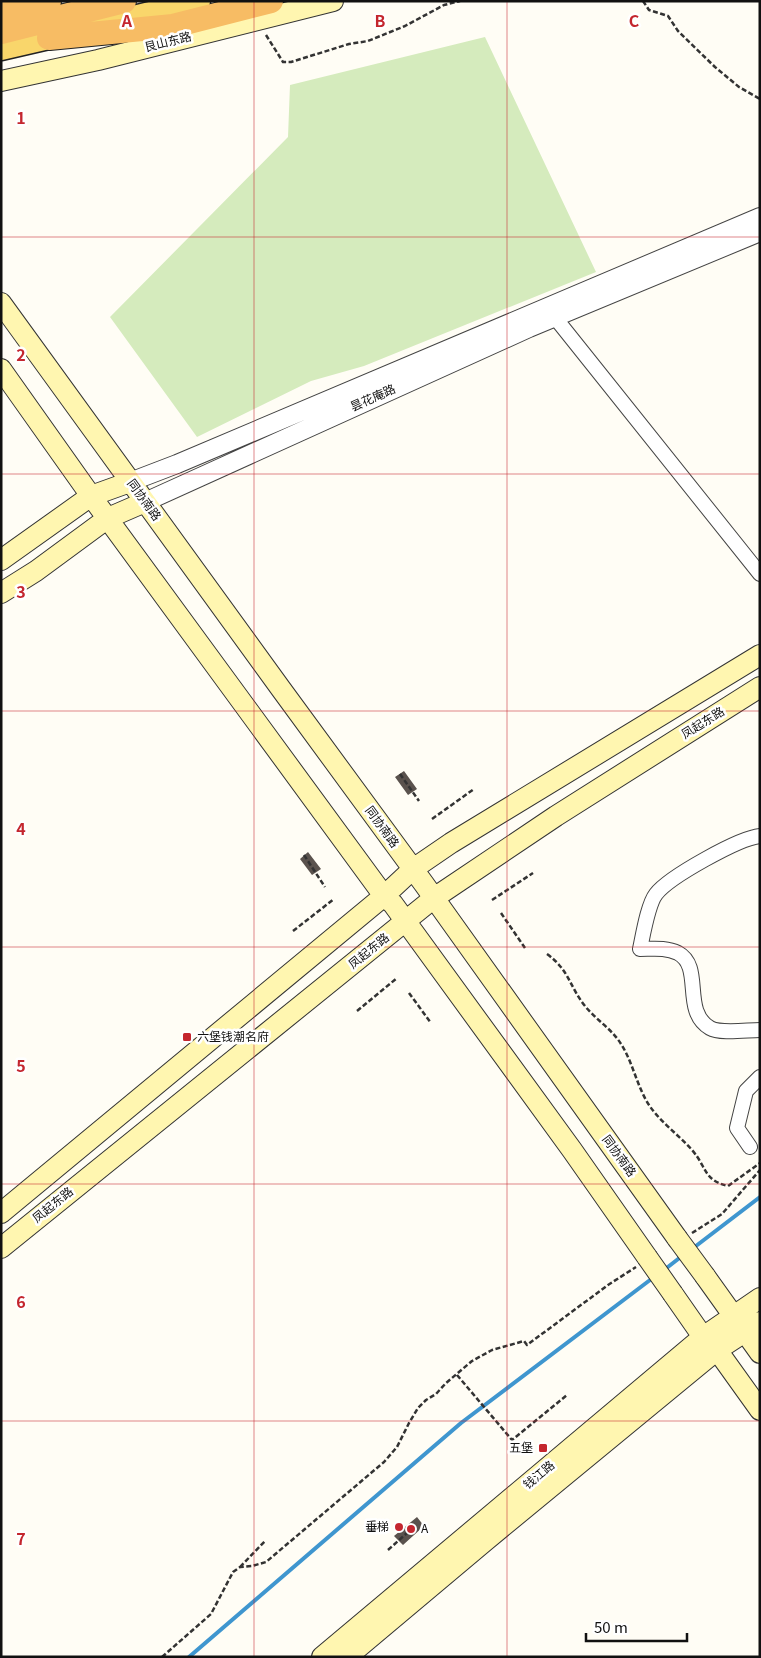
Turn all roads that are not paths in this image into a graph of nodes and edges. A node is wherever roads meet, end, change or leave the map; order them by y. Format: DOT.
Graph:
graph roads {
  1 [pos="48,1"];
  2 [pos="124,1"];
  3 [pos="199,1"];
  4 [pos="270,1"];
  5 [pos="333,1"];
  6 [pos="1,13"];
  7 [pos="1,32"];
  8 [pos="49,38"];
  9 [pos="1,49"];
  10 [pos="1,81"];
  11 [pos="760,217"];
  12 [pos="760,232"];
  13 [pos="1,303"];
  14 [pos="551,312"];
  15 [pos="1,369"];
  16 [pos="130,482"];
  17 [pos="91,496"];
  18 [pos="145,502"];
  19 [pos="108,518"];
  20 [pos="1,560"];
  21 [pos="760,574"];
  22 [pos="1,593"];
  23 [pos="760,655"];
  24 [pos="760,687"];
  25 [pos="760,836"];
  26 [pos="413,869"];
  27 [pos="384,896"];
  28 [pos="434,898"];
  29 [pos="406,921"];
  30 [pos="760,1030"];
  31 [pos="760,1078"];
  32 [pos="750,1147"];
  33 [pos="1,1213"];
  34 [pos="1,1248"];
  35 [pos="760,1298"];
  36 [pos="733,1316"];
  37 [pos="752,1327"];
  38 [pos="710,1344"];
  39 [pos="760,1353"];
  40 [pos="760,1410"];
  41 [pos="322,1657"];
  42 [pos="347,1657"];
  1 -- 6 [label="highway"];
  2 -- 7 [label="highway"];
  3 -- 8 [label="main road"];
  4 -- 8 [label="highway"];
  5 -- 10 [label="main road, 艮山东路"];
  8 -- 9 [label="main road"];
  11 -- 14 [label="street, 昙花庵路"];
  12 -- 14 [label="street, 昙花庵路"];
  13 -- 16 [label="main road, 同协南路"];
  14 -- 16 [label="street, 昙花庵路"];
  14 -- 18 [label="street, 昙花庵路"];
  14 -- 21 [label="street"];
  15 -- 17 [label="main road"];
  16 -- 17 [label="main road, 昙花庵路"];
  16 -- 18 [label="main road, 同协南路"];
  17 -- 19 [label="main road"];
  17 -- 20 [label="main road, 昙花庵路"];
  18 -- 19 [label="main road, 昙花庵路"];
  18 -- 26 [label="main road, 同协南路"];
  19 -- 22 [label="main road, 昙花庵路"];
  19 -- 27 [label="main road"];
  23 -- 26 [label="main road"];
  24 -- 28 [label="main road, 凤起东路"];
  25 -- 30 [label="street"];
  26 -- 27 [label="main road"];
  26 -- 28 [label="main road, 同协南路"];
  27 -- 29 [label="main road"];
  27 -- 33 [label="main road"];
  28 -- 29 [label="main road, 凤起东路"];
  28 -- 36 [label="main road, 同协南路, bridge"];
  29 -- 34 [label="main road, 凤起东路"];
  29 -- 38 [label="main road, bridge"];
  31 -- 32 [label="street"];
  35 -- 36 [label="main road, 钱江路"];
  36 -- 37 [label="main road, 同协南路"];
  36 -- 38 [label="main road, 钱江路"];
  37 -- 38 [label="main road, 钱江路"];
  37 -- 39 [label="main road, 同协南路"];
  38 -- 40 [label="main road"];
  38 -- 41 [label="main road, 钱江路"];
  38 -- 42 [label="main road, 钱江路"];
}
